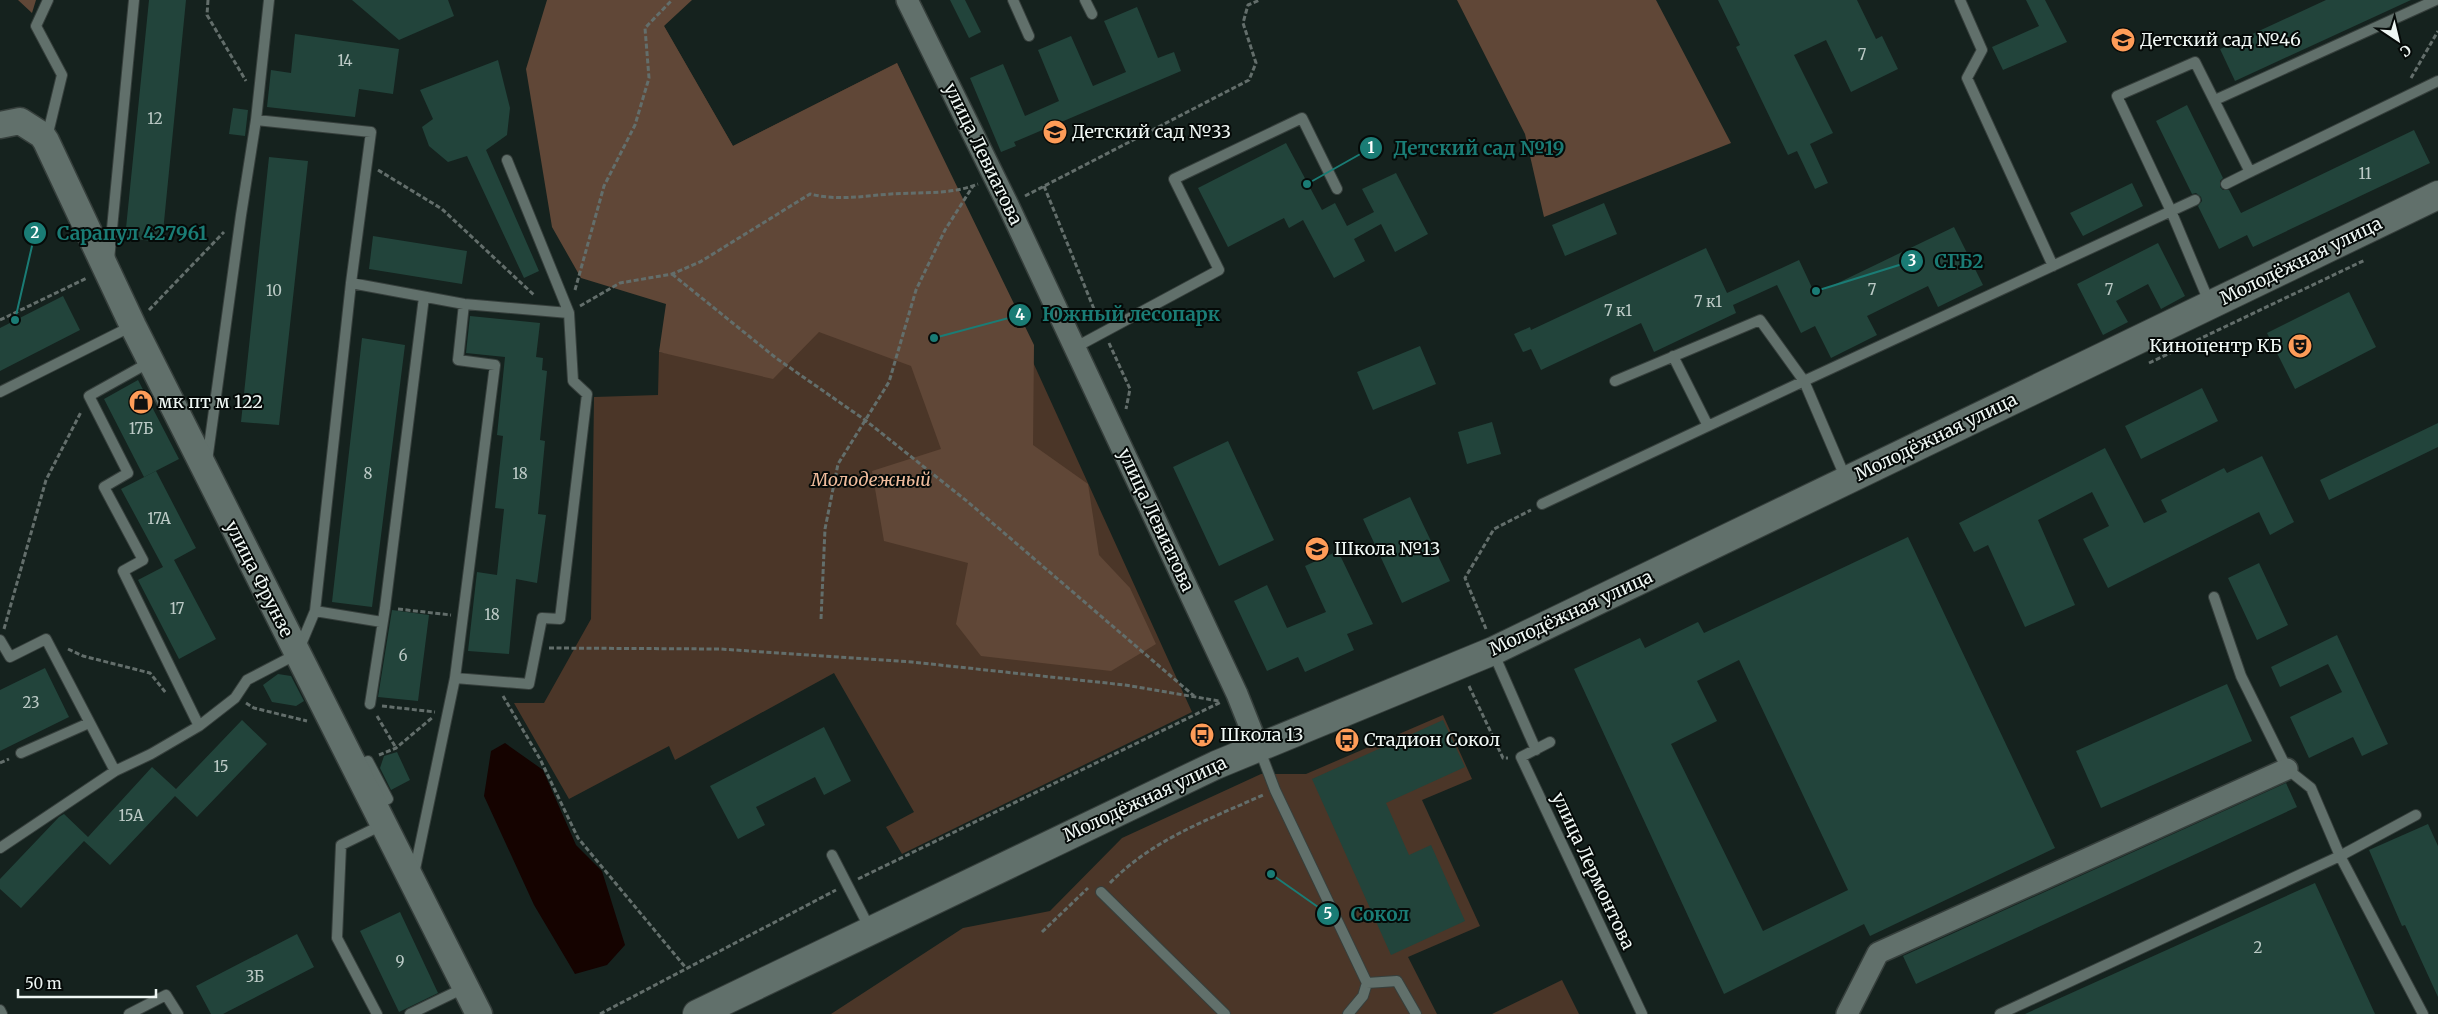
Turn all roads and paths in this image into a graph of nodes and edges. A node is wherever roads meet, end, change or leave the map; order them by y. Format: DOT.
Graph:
graph roads {
  1 [pos="48,0"];
  2 [pos="134,0"];
  3 [pos="208,0"];
  4 [pos="269,0"];
  5 [pos="672,0"];
  6 [pos="907,0"];
  7 [pos="1013,0"];
  8 [pos="1085,0"];
  9 [pos="1260,0"];
  10 [pos="1960,0"];
  11 [pos="2436,0"];
  12 [pos="1092,14"];
  13 [pos="2438,31"];
  14 [pos="1029,36"];
  15 [pos="2438,81"];
  16 [pos="2215,100"];
  17 [pos="258,101"];
  18 [pos="2397,101"];
  19 [pos="256,120"];
  20 [pos="0,125"];
  21 [pos="46,141"];
  22 [pos="507,160"];
  23 [pos="367,163"];
  24 [pos="2250,172"];
  25 [pos="995,176"];
  26 [pos="2226,184"];
  27 [pos="974,186"];
  28 [pos="1044,186"];
  29 [pos="1337,189"];
  30 [pos="2438,195"];
  31 [pos="2195,200"];
  32 [pos="1008,205"];
  33 [pos="2171,211"];
  34 [pos="240,215"];
  35 [pos="2365,260"];
  36 [pos="2053,266"];
  37 [pos="672,274"];
  38 [pos="98,275"];
  39 [pos="351,283"];
  40 [pos="424,297"];
  41 [pos="537,297"];
  42 [pos="464,304"];
  43 [pos="2210,304"];
  44 [pos="569,312"];
  45 [pos="0,320"];
  46 [pos="132,326"];
  47 [pos="1103,331"];
  48 [pos="1076,347"];
  49 [pos="1673,356"];
  50 [pos="151,362"];
  51 [pos="2149,363"];
  52 [pos="1616,381"];
  53 [pos="1804,381"];
  54 [pos="0,392"];
  55 [pos="89,396"];
  56 [pos="1125,412"];
  57 [pos="865,420"];
  58 [pos="1708,426"];
  59 [pos="206,472"];
  60 [pos="1847,481"];
  61 [pos="1542,504"];
  62 [pos="2214,597"];
  63 [pos="385,608"];
  64 [pos="315,612"];
  65 [pos="463,617"];
  66 [pos="821,619"];
  67 [pos="382,622"];
  68 [pos="1,637"];
  69 [pos="46,639"];
  70 [pos="1491,643"];
  71 [pos="536,648"];
  72 [pos="297,654"];
  73 [pos="455,678"];
  74 [pos="493,681"];
  75 [pos="1471,686"];
  76 [pos="1195,697"];
  77 [pos="172,700"];
  78 [pos="1222,702"];
  79 [pos="370,704"];
  80 [pos="1227,706"];
  81 [pos="440,712"];
  82 [pos="90,722"];
  83 [pos="199,726"];
  84 [pos="1550,742"];
  85 [pos="1258,747"];
  86 [pos="1536,750"];
  87 [pos="21,754"];
  88 [pos="1521,757"];
  89 [pos="2287,769"];
  90 [pos="116,771"];
  91 [pos="1276,790"];
  92 [pos="380,814"];
  93 [pos="2416,815"];
  94 [pos="0,848"];
  95 [pos="832,855"];
  96 [pos="2340,856"];
  97 [pos="412,880"];
  98 [pos="847,884"];
  99 [pos="1101,892"];
  100 [pos="870,930"];
  101 [pos="1042,932"];
  102 [pos="686,968"];
  103 [pos="1367,983"];
  104 [pos="465,987"];
  105 [pos="0,1010"];
  106 [pos="2,1014"];
  107 [pos="129,1014"];
  108 [pos="178,1014"];
  109 [pos="376,1014"];
  110 [pos="410,1014"];
  111 [pos="478,1014"];
  112 [pos="600,1014"];
  113 [pos="697,1014"];
  114 [pos="1225,1014"];
  115 [pos="1348,1014"];
  116 [pos="1416,1014"];
  117 [pos="1642,1014"];
  118 [pos="1847,1014"];
  119 [pos="2000,1014"];
  120 [pos="2424,1014"];
  1 -- 21 [label="lane"];
  2 -- 38 [label="lane"];
  3 -- 17 [label="path"];
  4 -- 17 [label="lane"];
  5 -- 44 [label="path"];
  6 -- 25 [label="street, улица Левиатова"];
  7 -- 14 [label="lane"];
  8 -- 12 [label="lane"];
  9 -- 28 [label="path"];
  10 -- 36 [label="lane"];
  11 -- 16 [label="lane"];
  13 -- 18 [label="path"];
  15 -- 18 [label="lane"];
  16 -- 24 [label="lane"];
  16 -- 33 [label="lane"];
  17 -- 19 [label="lane"];
  18 -- 24 [label="lane"];
  19 -- 23 [label="lane"];
  19 -- 34 [label="lane"];
  20 -- 21 [label="street"];
  21 -- 38 [label="street, улица Фрунзе"];
  22 -- 44 [label="lane"];
  23 -- 39 [label="lane"];
  23 -- 41 [label="path"];
  24 -- 26 [label="lane"];
  25 -- 27 [label="path"];
  25 -- 32 [label="street, улица Левиатова"];
  27 -- 37 [label="path"];
  27 -- 57 [label="path"];
  28 -- 32 [label="path"];
  28 -- 47 [label="path"];
  29 -- 47 [label="lane"];
  30 -- 43 [label="main road, Молодёжная улица"];
  31 -- 33 [label="lane"];
  32 -- 48 [label="street, улица Левиатова"];
  33 -- 36 [label="lane"];
  33 -- 43 [label="lane"];
  34 -- 46 [label="path"];
  34 -- 59 [label="lane"];
  35 -- 51 [label="path"];
  36 -- 53 [label="lane"];
  37 -- 44 [label="path"];
  37 -- 57 [label="path"];
  38 -- 45 [label="path"];
  38 -- 46 [label="street, улица Фрунзе"];
  39 -- 40 [label="lane"];
  39 -- 64 [label="lane"];
  40 -- 42 [label="lane"];
  40 -- 63 [label="lane"];
  42 -- 44 [label="lane"];
  42 -- 65 [label="lane"];
  43 -- 60 [label="main road, Молодёжная улица"];
  44 -- 71 [label="lane"];
  46 -- 50 [label="street, улица Фрунзе"];
  46 -- 54 [label="lane"];
  47 -- 48 [label="lane"];
  47 -- 56 [label="path"];
  48 -- 85 [label="street, улица Левиатова"];
  49 -- 52 [label="lane"];
  49 -- 53 [label="lane"];
  49 -- 58 [label="lane"];
  50 -- 55 [label="lane"];
  50 -- 59 [label="street, улица Фрунзе"];
  53 -- 58 [label="lane"];
  53 -- 60 [label="lane"];
  55 -- 68 [label="path"];
  55 -- 83 [label="lane"];
  57 -- 66 [label="path"];
  57 -- 76 [label="path"];
  58 -- 61 [label="lane"];
  59 -- 72 [label="street, улица Фрунзе"];
  60 -- 70 [label="main road, Молодёжная улица"];
  61 -- 70 [label="path"];
  62 -- 89 [label="lane"];
  63 -- 65 [label="path"];
  63 -- 67 [label="lane"];
  64 -- 67 [label="lane"];
  64 -- 72 [label="lane"];
  65 -- 73 [label="lane"];
  67 -- 79 [label="lane"];
  68 -- 69 [label="lane"];
  69 -- 77 [label="path"];
  69 -- 82 [label="lane"];
  70 -- 85 [label="main road, Молодёжная улица"];
  70 -- 86 [label="lane"];
  71 -- 74 [label="lane"];
  71 -- 76 [label="path"];
  72 -- 83 [label="lane"];
  72 -- 92 [label="street, улица Фрунзе"];
  73 -- 74 [label="lane"];
  73 -- 97 [label="lane"];
  74 -- 102 [label="path"];
  75 -- 88 [label="path"];
  76 -- 78 [label="path"];
  78 -- 80 [label="path"];
  78 -- 98 [label="path"];
  79 -- 81 [label="path"];
  82 -- 87 [label="lane"];
  82 -- 90 [label="lane"];
  83 -- 90 [label="lane"];
  84 -- 86 [label="lane"];
  85 -- 91 [label="lane, улица Левиатова"];
  85 -- 100 [label="main road, Молодёжная улица"];
  86 -- 88 [label="lane"];
  88 -- 117 [label="lane, улица Лермонтова"];
  89 -- 96 [label="lane"];
  89 -- 118 [label="street"];
  90 -- 94 [label="lane"];
  91 -- 99 [label="path"];
  91 -- 103 [label="lane, улица Левиатова"];
  92 -- 97 [label="street, улица Фрунзе"];
  92 -- 109 [label="lane"];
  93 -- 96 [label="lane"];
  95 -- 98 [label="lane"];
  96 -- 119 [label="lane"];
  96 -- 120 [label="lane"];
  97 -- 104 [label="street, улица Фрунзе"];
  98 -- 100 [label="lane"];
  98 -- 102 [label="path"];
  99 -- 101 [label="path"];
  99 -- 114 [label="lane"];
  100 -- 113 [label="main road, Молодёжная улица"];
  102 -- 112 [label="path"];
  103 -- 115 [label="lane"];
  103 -- 116 [label="lane"];
  104 -- 110 [label="lane"];
  104 -- 111 [label="street, улица Фрунзе"];
  105 -- 106 [label="lane"];
  107 -- 108 [label="lane"];
}
